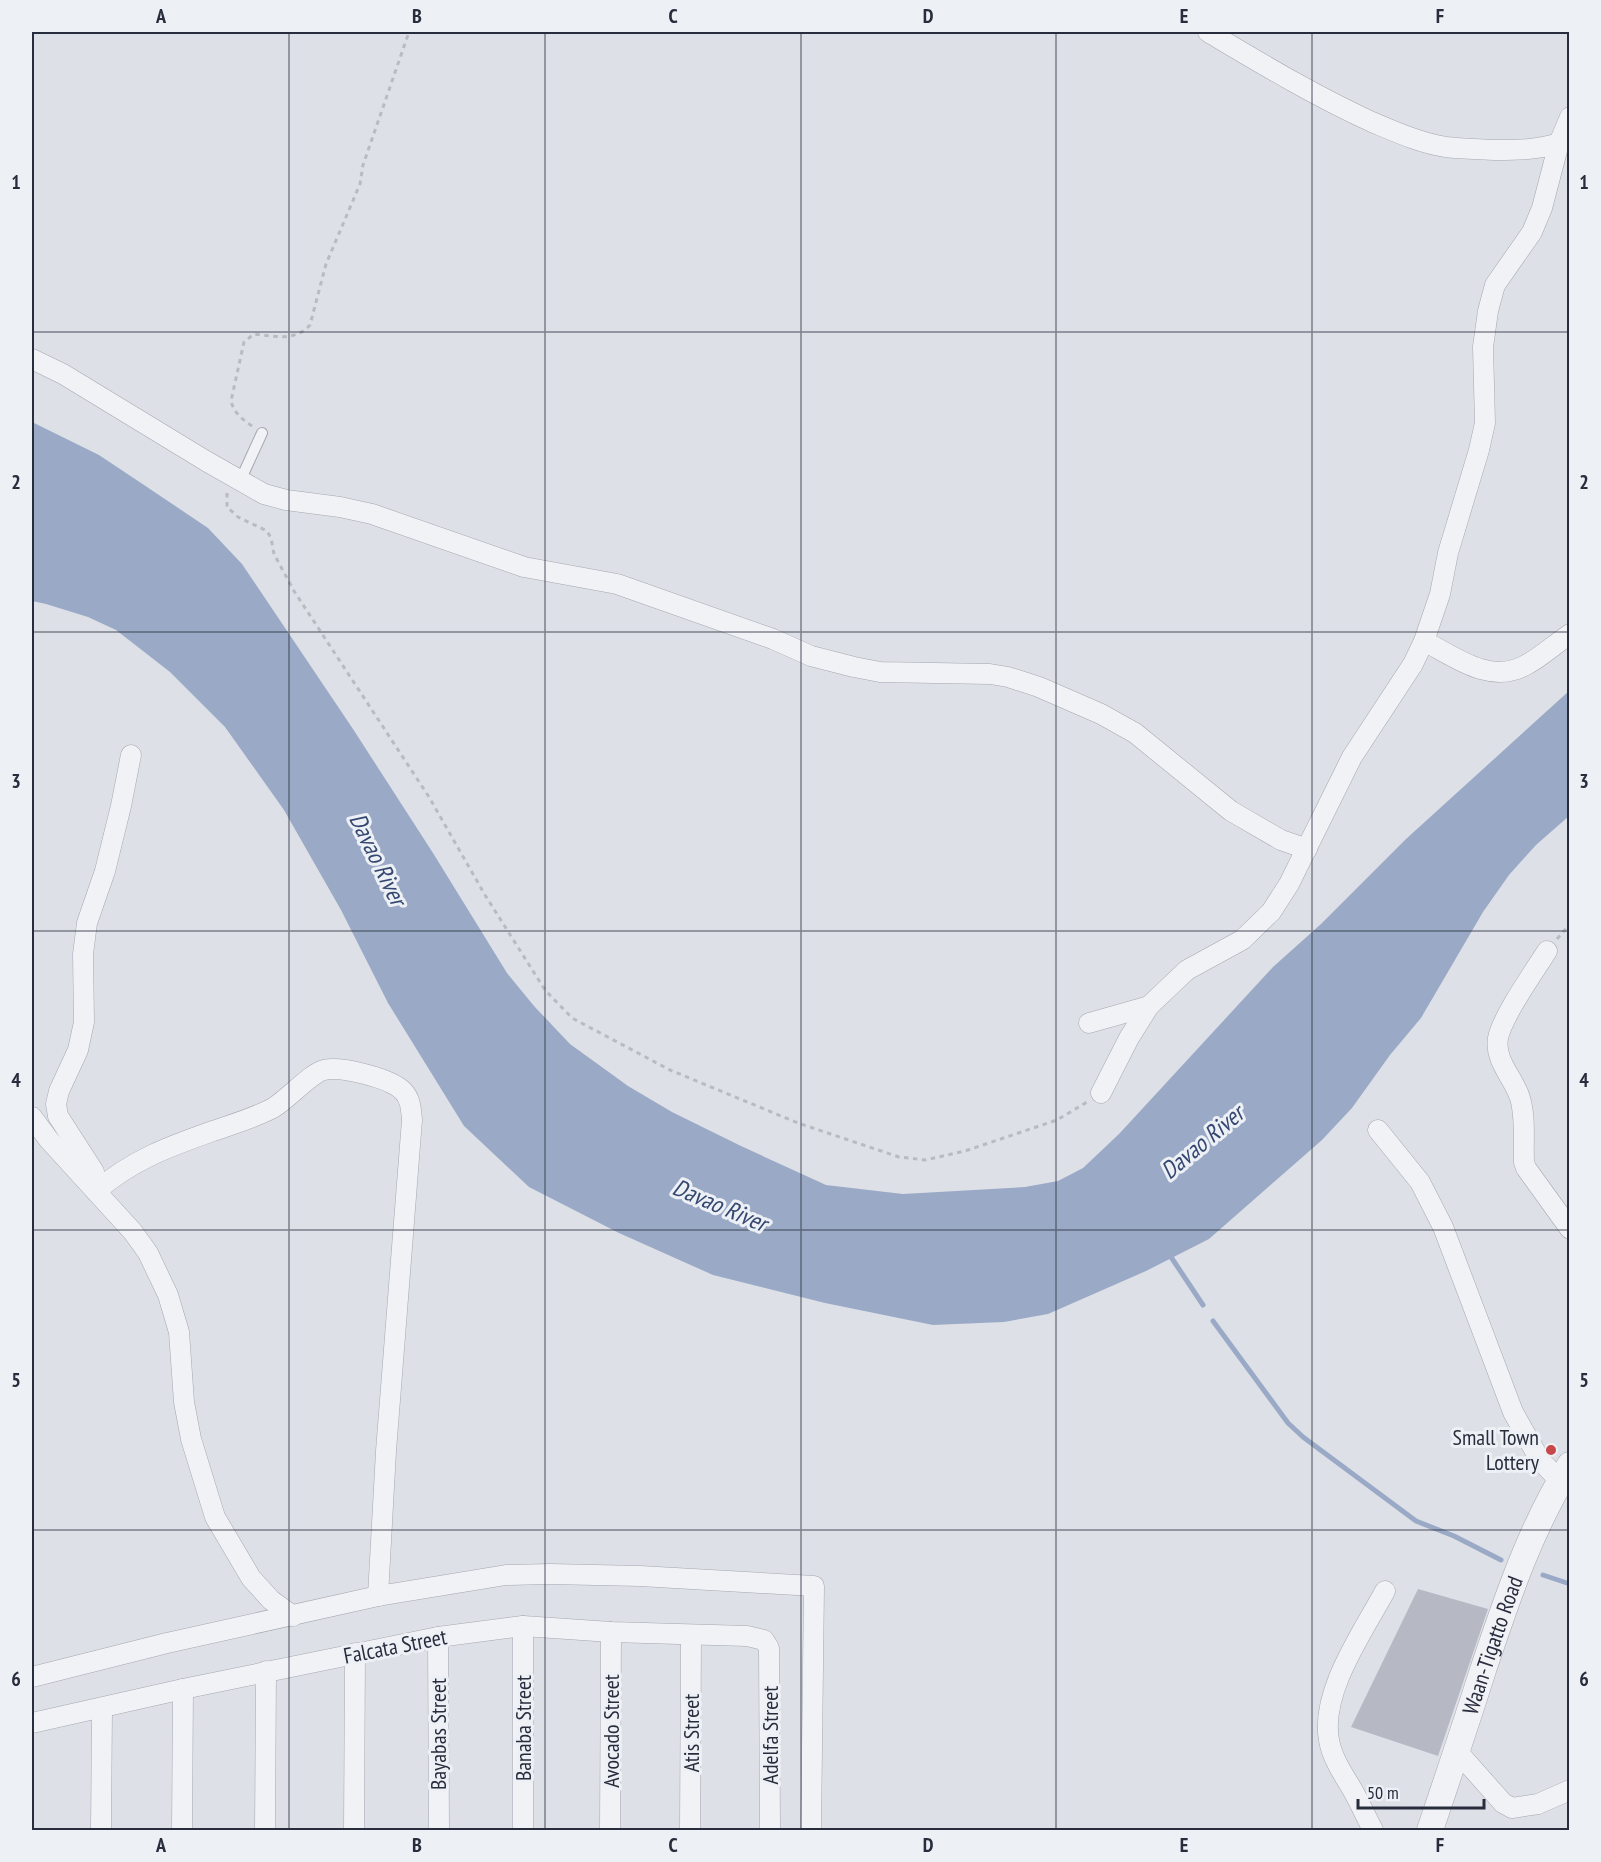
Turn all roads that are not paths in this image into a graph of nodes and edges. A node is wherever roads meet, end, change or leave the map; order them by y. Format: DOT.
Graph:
graph roads {
  1 [pos="1208,32"];
  2 [pos="1569,117"];
  3 [pos="1559,143"];
  4 [pos="32,360"];
  5 [pos="262,433"];
  6 [pos="235,478"];
  7 [pos="1569,634"];
  8 [pos="1424,641"];
  9 [pos="131,755"];
  10 [pos="1307,849"];
  11 [pos="1547,951"];
  12 [pos="1149,1006"];
  13 [pos="1089,1023"];
  14 [pos="1101,1093"];
  15 [pos="32,1117"];
  16 [pos="1378,1130"];
  17 [pos="96,1191"];
  18 [pos="1569,1229"];
  19 [pos="1566,1478"];
  20 [pos="1385,1591"];
  21 [pos="378,1596"];
  22 [pos="293,1616"];
  23 [pos="523,1626"];
  24 [pos="611,1632"];
  25 [pos="691,1635"];
  26 [pos="438,1636"];
  27 [pos="764,1640"];
  28 [pos="355,1653"];
  29 [pos="266,1671"];
  30 [pos="32,1677"];
  31 [pos="183,1689"];
  32 [pos="102,1708"];
  33 [pos="32,1723"];
  34 [pos="1456,1750"];
  35 [pos="1569,1790"];
  36 [pos="100,1830"];
  37 [pos="182,1830"];
  38 [pos="265,1830"];
  39 [pos="354,1830"];
  40 [pos="439,1830"];
  41 [pos="523,1830"];
  42 [pos="610,1830"];
  43 [pos="690,1830"];
  44 [pos="770,1830"];
  45 [pos="811,1830"];
  46 [pos="1373,1830"];
  47 [pos="1430,1830"];
  1 -- 3 [label="street"];
  2 -- 3 [label="street"];
  3 -- 8 [label="street"];
  4 -- 6 [label="street"];
  5 -- 6 [label="lane"];
  6 -- 10 [label="street"];
  7 -- 8 [label="street"];
  8 -- 10 [label="street"];
  9 -- 17 [label="street"];
  10 -- 12 [label="street"];
  11 -- 18 [label="street"];
  12 -- 13 [label="street"];
  12 -- 14 [label="street"];
  15 -- 17 [label="street"];
  16 -- 19 [label="street"];
  17 -- 21 [label="street"];
  17 -- 22 [label="street"];
  19 -- 34 [label="street, Waan-Tigatto Road"];
  20 -- 46 [label="street"];
  21 -- 22 [label="street"];
  21 -- 45 [label="street"];
  22 -- 30 [label="street"];
  23 -- 24 [label="street, Falcata Street"];
  23 -- 26 [label="street, Falcata Street"];
  23 -- 41 [label="street, Banaba Street"];
  24 -- 25 [label="street, Falcata Street"];
  24 -- 42 [label="street, Avocado Street"];
  25 -- 27 [label="street, Falcata Street"];
  25 -- 43 [label="street, Atis Street"];
  26 -- 28 [label="street, Falcata Street"];
  26 -- 40 [label="street, Bayabas Street"];
  27 -- 44 [label="street, Adelfa Street"];
  28 -- 29 [label="street, Falcata Street"];
  28 -- 39 [label="street"];
  29 -- 31 [label="street, Falcata Street"];
  29 -- 38 [label="street"];
  31 -- 32 [label="street, Falcata Street"];
  31 -- 37 [label="street"];
  32 -- 33 [label="street, Falcata Street"];
  32 -- 36 [label="street"];
  34 -- 35 [label="street"];
  34 -- 47 [label="street, Waan-Tigatto Road"];
}
